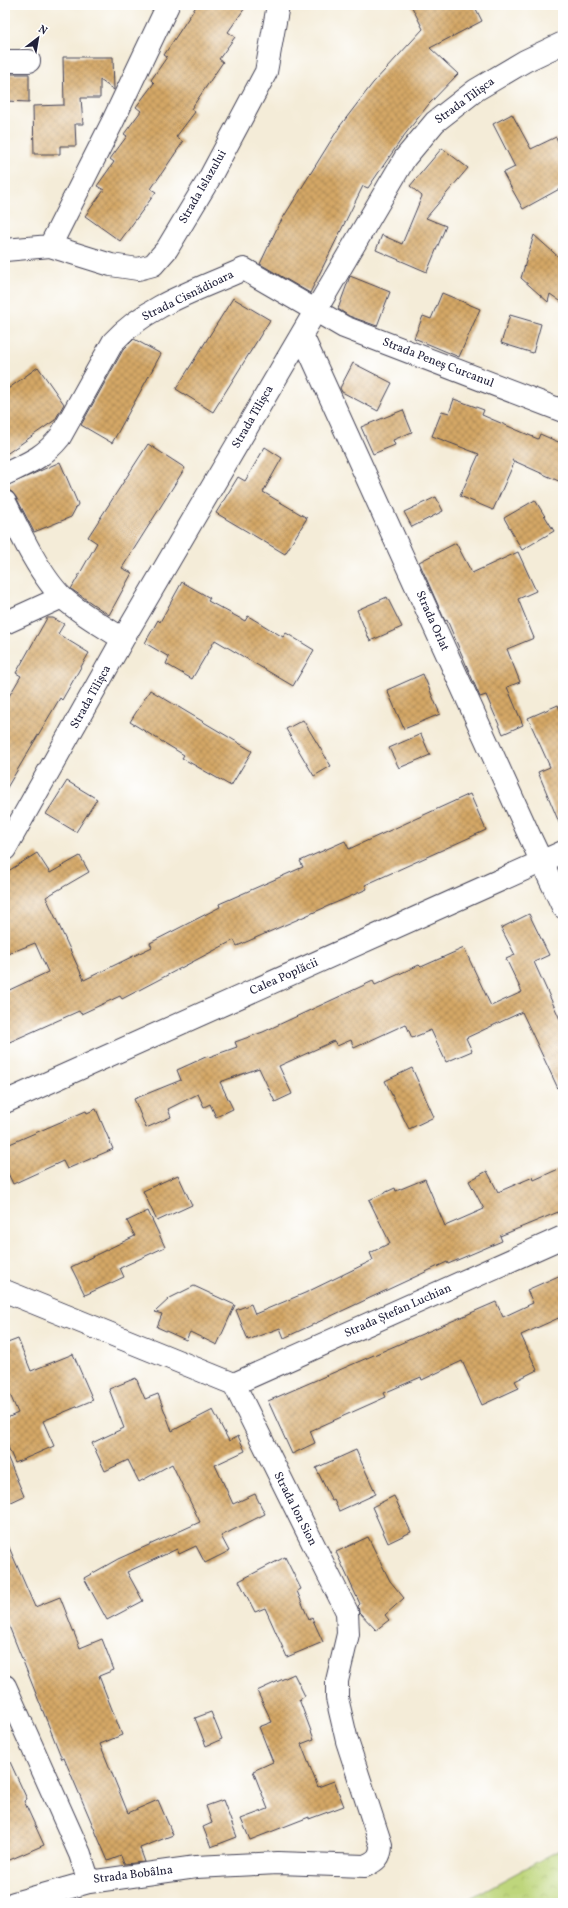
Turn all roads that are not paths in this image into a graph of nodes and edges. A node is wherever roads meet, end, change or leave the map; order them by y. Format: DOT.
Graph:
graph roads {
  1 [pos="168,5"];
  2 [pos="278,5"];
  3 [pos="563,43"];
  4 [pos="5,61"];
  5 [pos="29,61"];
  6 [pos="50,246"];
  7 [pos="5,250"];
  8 [pos="316,311"];
  9 [pos="302,335"];
  10 [pos="563,411"];
  11 [pos="5,474"];
  12 [pos="5,502"];
  13 [pos="62,597"];
  14 [pos="5,623"];
  15 [pos="123,639"];
  16 [pos="5,849"];
  17 [pos="563,852"];
  18 [pos="541,862"];
  19 [pos="563,906"];
  20 [pos="5,1102"];
  21 [pos="563,1237"];
  22 [pos="5,1291"];
  23 [pos="234,1384"];
  24 [pos="5,1686"];
  25 [pos="365,1866"];
  26 [pos="89,1882"];
  27 [pos="14,1903"];
  1 -- 6 [label="street"];
  2 -- 6 [label="street, Strada Islazului"];
  3 -- 8 [label="street, Strada Tilișca"];
  4 -- 5 [label="street"];
  6 -- 7 [label="street, Strada Islazului"];
  8 -- 9 [label="street, Strada Tilișca"];
  8 -- 10 [label="street, Strada Peneș Curcanul"];
  8 -- 11 [label="street, Strada Cisnădioara"];
  9 -- 15 [label="street, Strada Tilișca"];
  9 -- 18 [label="street, Strada Orlat"];
  12 -- 13 [label="street"];
  13 -- 14 [label="street"];
  13 -- 15 [label="street"];
  15 -- 16 [label="street, Strada Tilișca"];
  17 -- 18 [label="street, Calea Poplăcii"];
  18 -- 19 [label="street, Strada Orlat"];
  18 -- 20 [label="street, Calea Poplăcii"];
  21 -- 23 [label="street, Strada Ștefan Luchian"];
  22 -- 23 [label="street"];
  23 -- 25 [label="street, Strada Ion Sion"];
  24 -- 26 [label="street, Strada Bobâlna"];
  25 -- 26 [label="street, Strada Bobâlna"];
  26 -- 27 [label="street"];
}
